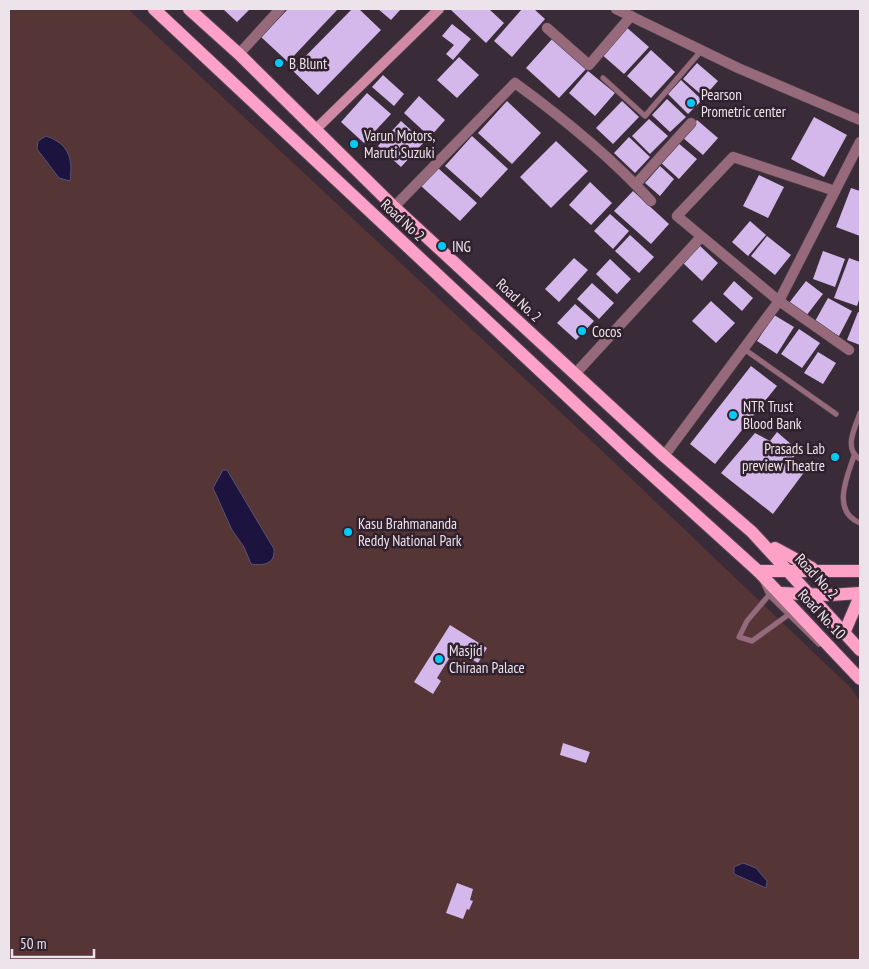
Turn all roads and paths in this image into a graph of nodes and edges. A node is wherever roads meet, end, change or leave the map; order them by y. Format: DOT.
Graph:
graph roads {
  1 [pos="154,9"];
  2 [pos="190,9"];
  3 [pos="280,9"];
  4 [pos="439,9"];
  5 [pos="616,9"];
  6 [pos="631,16"];
  7 [pos="548,28"];
  8 [pos="702,50"];
  9 [pos="239,54"];
  10 [pos="603,78"];
  11 [pos="860,120"];
  12 [pos="691,123"];
  13 [pos="316,129"];
  14 [pos="860,142"];
  15 [pos="636,184"];
  16 [pos="835,191"];
  17 [pos="651,201"];
  18 [pos="394,207"];
  19 [pos="701,237"];
  20 [pos="779,301"];
  21 [pos="744,348"];
  22 [pos="849,350"];
  23 [pos="575,374"];
  24 [pos="860,413"];
  25 [pos="836,414"];
  26 [pos="664,456"];
  27 [pos="854,456"];
  28 [pos="860,459"];
  29 [pos="860,523"];
  30 [pos="752,532"];
  31 [pos="789,570"];
  32 [pos="758,571"];
  33 [pos="860,571"];
  34 [pos="821,572"];
  35 [pos="809,593"];
  36 [pos="774,594"];
  37 [pos="860,594"];
  38 [pos="788,614"];
  39 [pos="829,614"];
  40 [pos="845,631"];
  41 [pos="860,650"];
  42 [pos="860,679"];
  43 [pos="860,688"];
  1 -- 32 [label="main road, Road No 2"];
  2 -- 9 [label="main road, Road No. 2"];
  3 -- 9 [label="street"];
  4 -- 13 [label="main road"];
  5 -- 6 [label="street"];
  6 -- 7 [label="street"];
  6 -- 8 [label="street"];
  8 -- 10 [label="lane"];
  8 -- 11 [label="street"];
  9 -- 13 [label="main road, Road No. 2"];
  12 -- 15 [label="street"];
  13 -- 18 [label="main road, Road No. 2"];
  14 -- 16 [label="street"];
  15 -- 17 [label="street"];
  15 -- 18 [label="street"];
  16 -- 19 [label="street"];
  16 -- 20 [label="street"];
  18 -- 23 [label="main road, Road No. 2"];
  19 -- 20 [label="street"];
  19 -- 23 [label="street"];
  20 -- 21 [label="street"];
  20 -- 22 [label="street"];
  21 -- 25 [label="lane"];
  21 -- 26 [label="street"];
  23 -- 26 [label="main road, Road No. 2"];
  24 -- 27 [label="lane"];
  26 -- 30 [label="main road, Road No. 2"];
  27 -- 28 [label="lane"];
  27 -- 29 [label="lane"];
  30 -- 31 [label="main road, Road No. 2"];
  30 -- 34 [label="main road"];
  31 -- 32 [label="main road"];
  31 -- 34 [label="main road"];
  31 -- 35 [label="main road, Road No. 2"];
  32 -- 36 [label="main road"];
  33 -- 34 [label="main road"];
  35 -- 36 [label="main road"];
  35 -- 37 [label="main road"];
  35 -- 39 [label="main road, Road No. 2"];
  36 -- 38 [label="lane"];
  36 -- 38 [label="lane"];
  36 -- 42 [label="main road, Road No. 10"];
  37 -- 40 [label="main road"];
  38 -- 43 [label="lane"];
  39 -- 40 [label="main road, Road No. 10"];
  40 -- 41 [label="main road, Road No. 10"];
}
